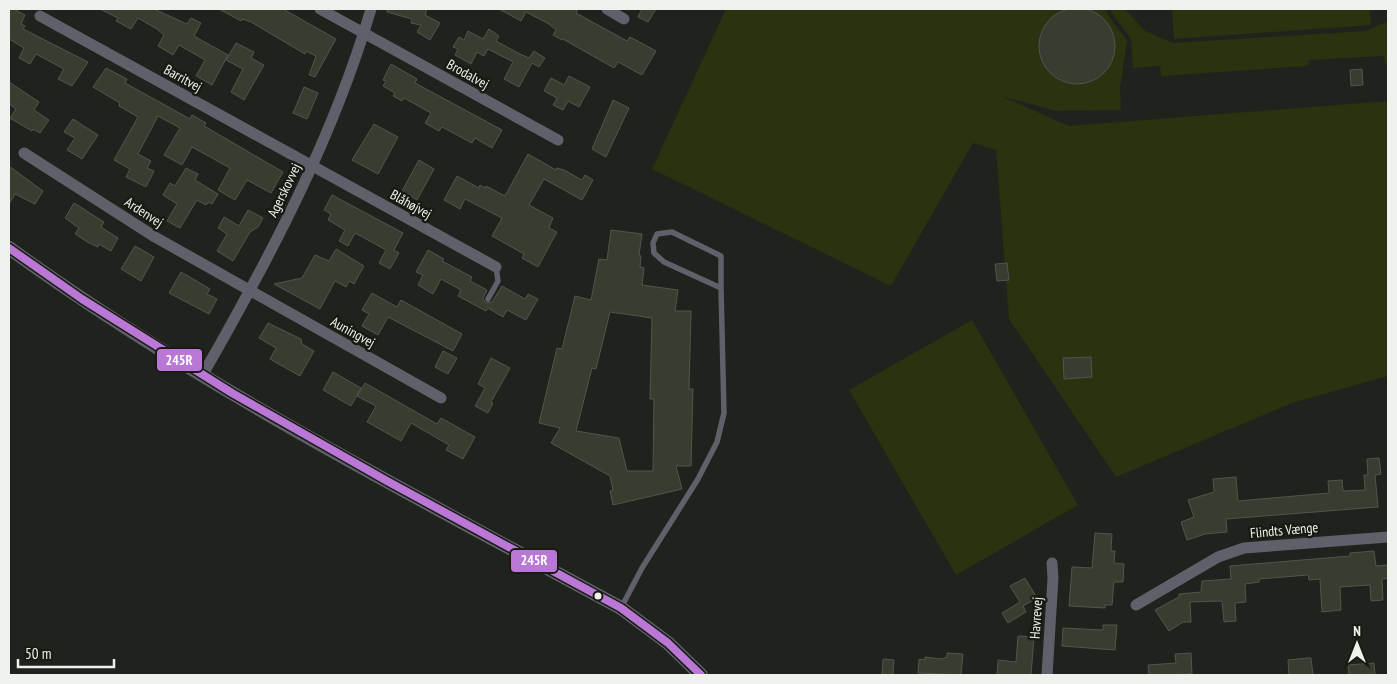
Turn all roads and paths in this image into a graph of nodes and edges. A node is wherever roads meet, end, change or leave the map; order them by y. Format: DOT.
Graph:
graph roads {
  1 [pos="320,9"];
  2 [pos="371,9"];
  3 [pos="607,9"];
  4 [pos="40,16"];
  5 [pos="624,19"];
  6 [pos="364,34"];
  7 [pos="558,140"];
  8 [pos="24,153"];
  9 [pos="313,167"];
  10 [pos="9,248"];
  11 [pos="496,267"];
  12 [pos="721,288"];
  13 [pos="251,292"];
  14 [pos="488,299"];
  15 [pos="202,376"];
  16 [pos="442,398"];
  17 [pos="1388,537"];
  18 [pos="1052,563"];
  19 [pos="1136,605"];
  20 [pos="621,608"];
  21 [pos="701,675"];
  22 [pos="1047,675"];
  1 -- 6 [label="street, Brodalvej"];
  2 -- 6 [label="street, Agerskovvej"];
  3 -- 5 [label="street"];
  4 -- 9 [label="street, Barritvej"];
  6 -- 7 [label="street, Brodalvej"];
  6 -- 9 [label="street, Agerskovvej"];
  8 -- 13 [label="street, Ardenvej"];
  9 -- 11 [label="street, Blåhøjvej"];
  9 -- 13 [label="street, Agerskovvej"];
  10 -- 15 [label="street"];
  11 -- 14 [label="lane"];
  12 -- 12 [label="lane"];
  12 -- 20 [label="lane"];
  13 -- 15 [label="street, Agerskovvej"];
  13 -- 16 [label="street, Auningvej"];
  15 -- 20 [label="street"];
  17 -- 19 [label="street, Flindts Vænge"];
  18 -- 22 [label="street, Havrevej"];
  20 -- 21 [label="street"];
}
